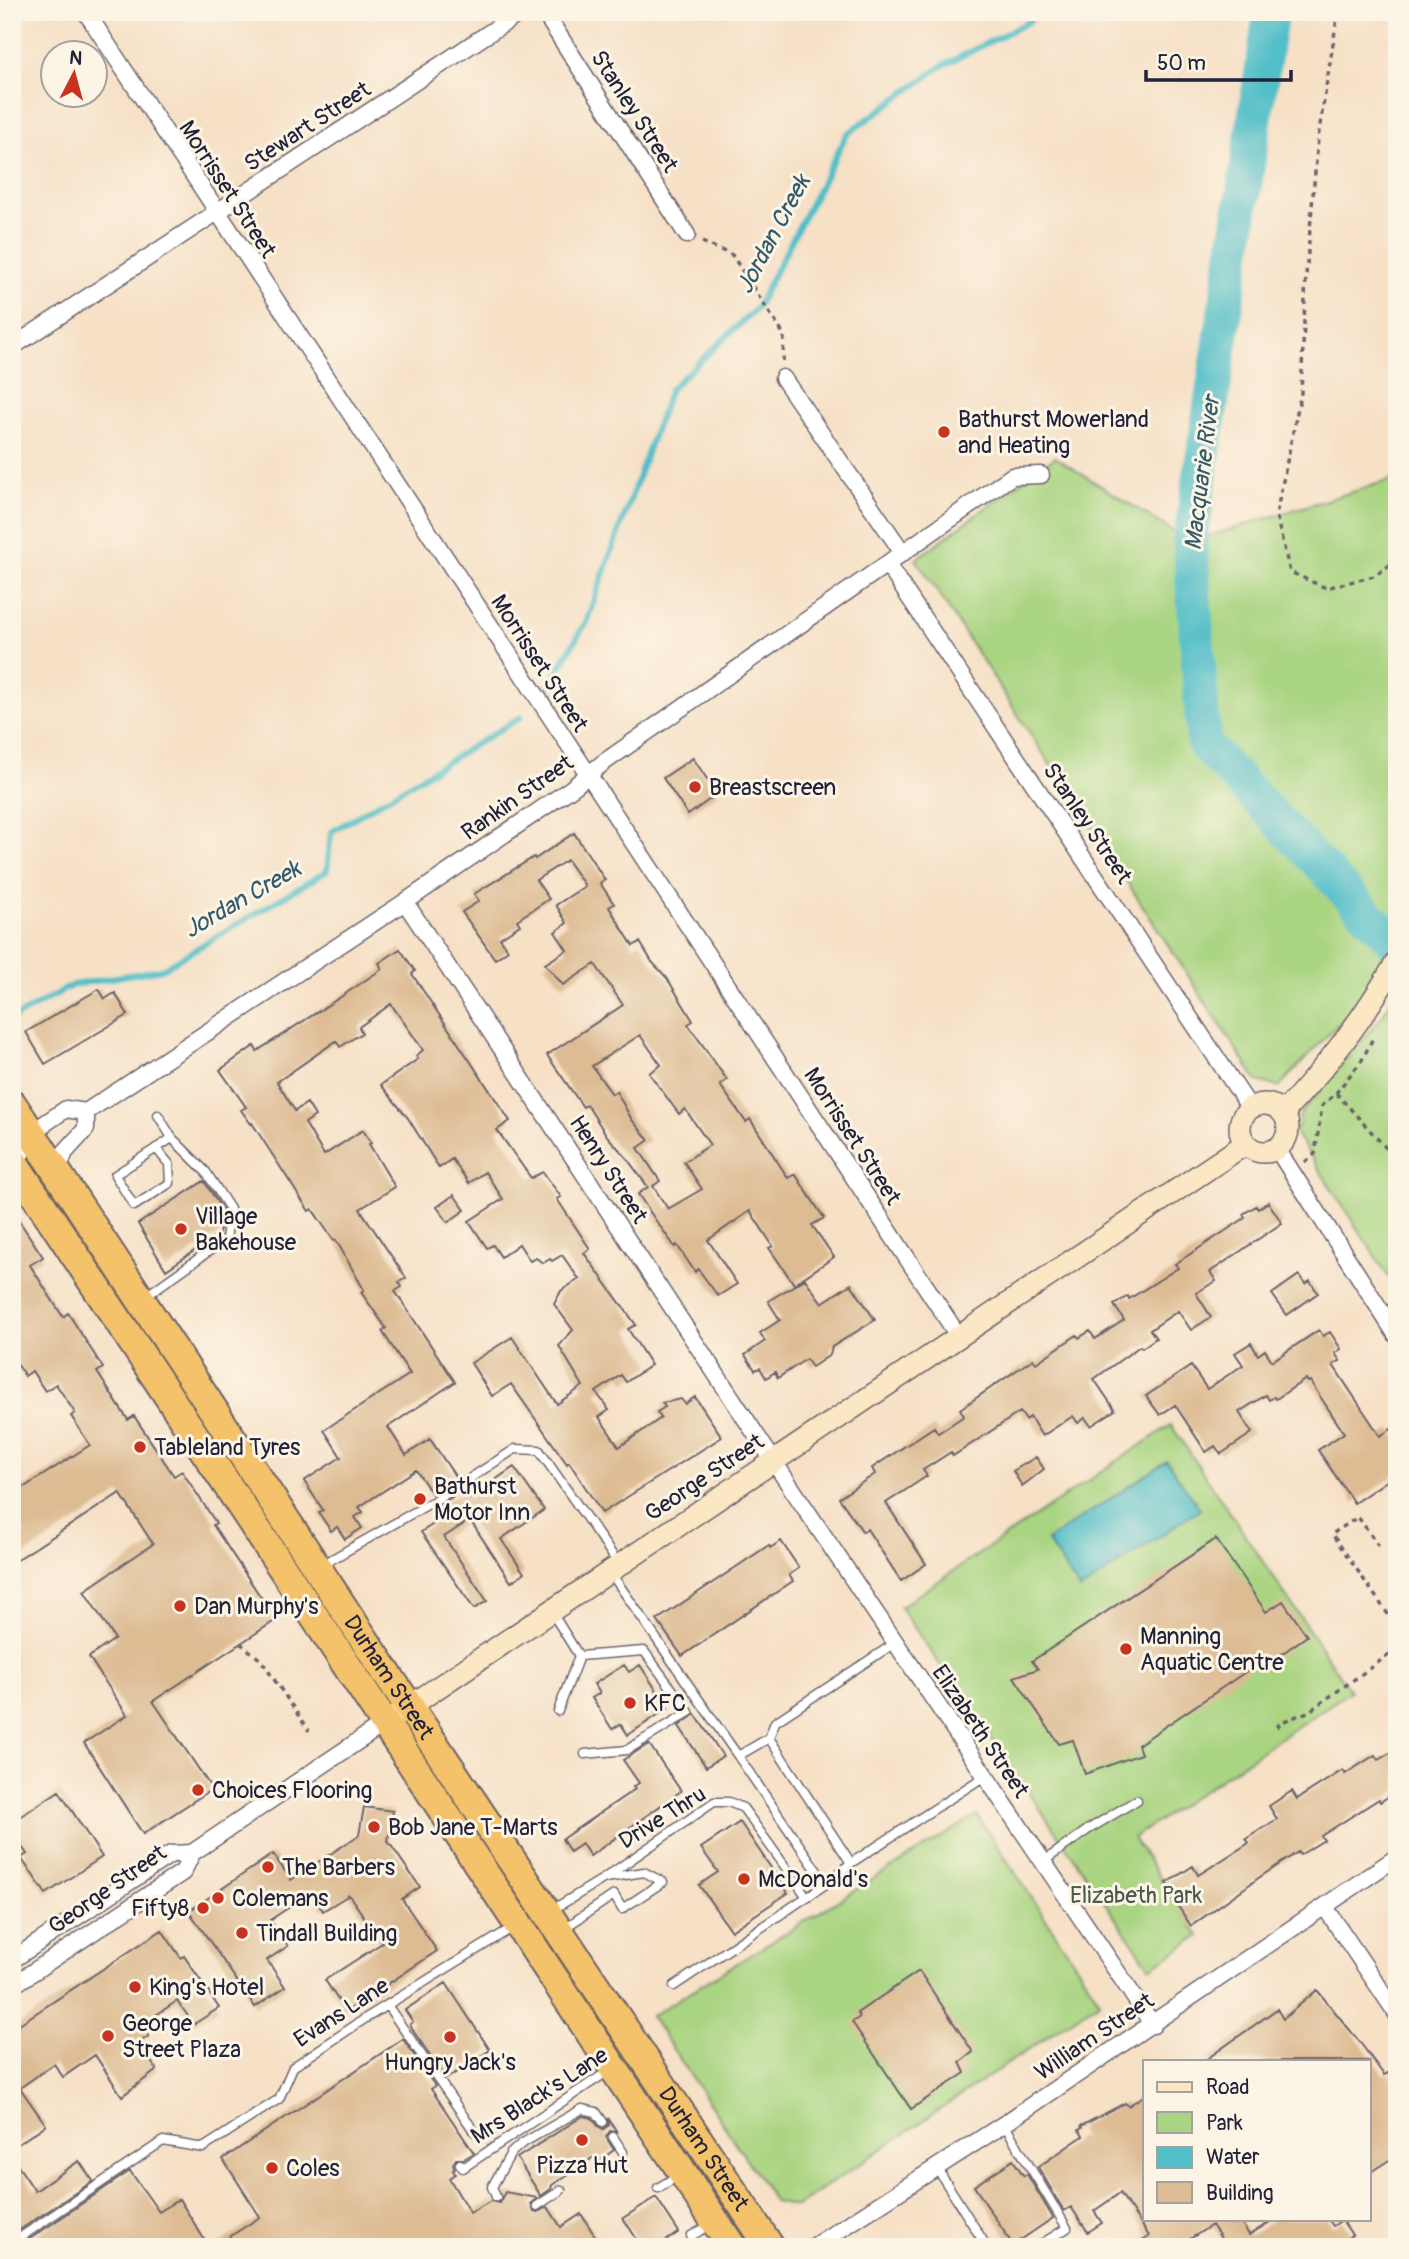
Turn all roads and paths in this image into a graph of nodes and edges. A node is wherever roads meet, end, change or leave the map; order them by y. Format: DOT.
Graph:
graph roads {
  1 [pos="86,12"];
  2 [pos="521,12"];
  3 [pos="544,12"];
  4 [pos="1338,12"];
  5 [pos="216,213"];
  6 [pos="687,235"];
  7 [pos="12,347"];
  8 [pos="783,378"];
  9 [pos="1041,475"];
  10 [pos="903,553"];
  11 [pos="1397,560"];
  12 [pos="887,565"];
  13 [pos="587,776"];
  14 [pos="405,902"];
  15 [pos="1392,970"];
  16 [pos="12,1104"];
  17 [pos="1250,1108"];
  18 [pos="86,1112"];
  19 [pos="1283,1113"];
  20 [pos="158,1115"];
  21 [pos="31,1133"];
  22 [pos="172,1138"];
  23 [pos="1245,1144"];
  24 [pos="156,1148"];
  25 [pos="1277,1149"];
  26 [pos="1397,1160"];
  27 [pos="14,1165"];
  28 [pos="57,1172"];
  29 [pos="1292,1172"];
  30 [pos="141,1300"];
  31 [pos="1397,1336"];
  32 [pos="959,1337"];
  33 [pos="774,1462"];
  34 [pos="1379,1546"];
  35 [pos="317,1568"];
  36 [pos="615,1569"];
  37 [pos="551,1611"];
  38 [pos="1397,1628"];
  39 [pos="240,1643"];
  40 [pos="895,1643"];
  41 [pos="1397,1649"];
  42 [pos="579,1656"];
  43 [pos="410,1707"];
  44 [pos="558,1711"];
  45 [pos="385,1723"];
  46 [pos="1276,1727"];
  47 [pos="309,1731"];
  48 [pos="769,1738"];
  49 [pos="585,1754"];
  50 [pos="738,1756"];
  51 [pos="985,1776"];
  52 [pos="1137,1800"];
  53 [pos="192,1853"];
  54 [pos="1397,1857"];
  55 [pos="1044,1861"];
  56 [pos="851,1863"];
  57 [pos="603,1878"];
  58 [pos="826,1884"];
  59 [pos="807,1897"];
  60 [pos="1325,1907"];
  61 [pos="553,1923"];
  62 [pos="518,1925"];
  63 [pos="12,1960"];
  64 [pos="12,1986"];
  65 [pos="674,1986"];
  66 [pos="387,2005"];
  67 [pos="1397,2014"];
  68 [pos="1153,2025"];
  69 [pos="627,2060"];
  70 [pos="603,2122"];
  71 [pos="1004,2124"];
  72 [pos="494,2128"];
  73 [pos="613,2137"];
  74 [pos="623,2152"];
  75 [pos="460,2164"];
  76 [pos="936,2167"];
  77 [pos="683,2172"];
  78 [pos="658,2188"];
  79 [pos="561,2190"];
  80 [pos="496,2197"];
  81 [pos="537,2206"];
  82 [pos="716,2222"];
  83 [pos="691,2236"];
  84 [pos="12,2243"];
  85 [pos="732,2247"];
  86 [pos="770,2247"];
  87 [pos="813,2247"];
  88 [pos="987,2247"];
  89 [pos="1037,2247"];
  1 -- 5 [label="street, Morrisset Street"];
  2 -- 5 [label="street, Stewart Street"];
  3 -- 6 [label="street, Stanley Street"];
  4 -- 11 [label="path"];
  5 -- 7 [label="street, Stewart Street"];
  5 -- 13 [label="street, Morrisset Street"];
  6 -- 8 [label="path"];
  8 -- 10 [label="street"];
  9 -- 10 [label="street, Rankin Street"];
  10 -- 12 [label="street, Rankin Street"];
  12 -- 13 [label="street, Rankin Street"];
  12 -- 17 [label="street, Stanley Street"];
  13 -- 14 [label="street, Rankin Street"];
  13 -- 32 [label="street, Morrisset Street"];
  14 -- 18 [label="street, Rankin Street"];
  14 -- 33 [label="street, Henry Street"];
  15 -- 19 [label="main road"];
  16 -- 21 [label="highway, Durham Street"];
  17 -- 19 [label="main road"];
  17 -- 23 [label="main road"];
  18 -- 21 [label="street, Rankin Street"];
  18 -- 28 [label="street"];
  19 -- 25 [label="main road"];
  20 -- 22 [label="lane"];
  21 -- 27 [label="street"];
  21 -- 28 [label="highway, Durham Street"];
  22 -- 24 [label="lane"];
  22 -- 30 [label="lane"];
  23 -- 25 [label="main road"];
  23 -- 32 [label="main road, George Street"];
  24 -- 24 [label="lane"];
  25 -- 29 [label="street"];
  26 -- 29 [label="path"];
  27 -- 45 [label="highway, Durham Street"];
  28 -- 30 [label="highway, Durham Street"];
  29 -- 31 [label="street"];
  30 -- 35 [label="highway, Durham Street"];
  32 -- 33 [label="main road, George Street"];
  33 -- 36 [label="main road, George Street"];
  33 -- 40 [label="street, Elizabeth Street"];
  34 -- 38 [label="path"];
  35 -- 36 [label="lane"];
  35 -- 43 [label="highway, Durham Street"];
  36 -- 37 [label="main road, George Street"];
  36 -- 50 [label="lane"];
  37 -- 42 [label="lane"];
  37 -- 43 [label="main road, George Street"];
  39 -- 47 [label="path"];
  40 -- 48 [label="lane"];
  40 -- 51 [label="street, Elizabeth Street"];
  41 -- 46 [label="path"];
  42 -- 44 [label="lane"];
  42 -- 49 [label="lane"];
  43 -- 45 [label="main road, George Street"];
  43 -- 61 [label="highway, Durham Street"];
  45 -- 53 [label="street, George Street"];
  45 -- 62 [label="highway, Durham Street"];
  48 -- 50 [label="lane"];
  48 -- 56 [label="lane"];
  50 -- 58 [label="lane"];
  51 -- 55 [label="street, Elizabeth Street"];
  51 -- 56 [label="lane"];
  52 -- 55 [label="lane"];
  53 -- 63 [label="street, George Street"];
  53 -- 64 [label="street, George Street"];
  54 -- 60 [label="street, William Street"];
  55 -- 68 [label="street, Elizabeth Street"];
  56 -- 58 [label="lane"];
  57 -- 59 [label="lane, Drive Thru"];
  57 -- 61 [label="lane, Drive Thru"];
  57 -- 61 [label="lane"];
  58 -- 59 [label="lane"];
  59 -- 65 [label="lane"];
  60 -- 67 [label="street"];
  60 -- 68 [label="street, William Street"];
  61 -- 69 [label="highway, Durham Street"];
  62 -- 66 [label="lane, Evans Lane"];
  62 -- 69 [label="highway, Durham Street"];
  66 -- 72 [label="lane"];
  66 -- 84 [label="lane, Evans Lane"];
  68 -- 71 [label="street, William Street"];
  69 -- 75 [label="lane, Mrs Black's Lane"];
  69 -- 77 [label="highway, Durham Street"];
  69 -- 86 [label="highway, Durham Street"];
  70 -- 80 [label="lane"];
  71 -- 76 [label="street, William Street"];
  71 -- 89 [label="lane"];
  73 -- 74 [label="lane"];
  76 -- 87 [label="street, William Street"];
  76 -- 88 [label="lane"];
  77 -- 78 [label="lane"];
  77 -- 82 [label="highway, Durham Street"];
  79 -- 81 [label="lane"];
  82 -- 83 [label="lane"];
  82 -- 85 [label="highway, Durham Street"];
}
